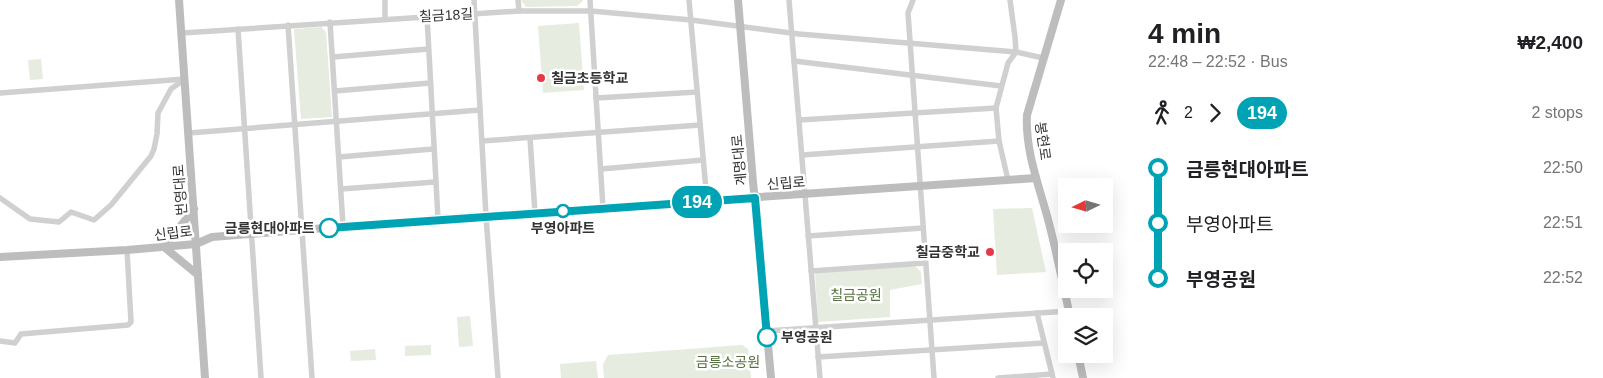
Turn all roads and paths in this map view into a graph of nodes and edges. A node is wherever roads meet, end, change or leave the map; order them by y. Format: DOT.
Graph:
graph roads {
  1 [pos="179,0"];
  2 [pos="384,0"];
  3 [pos="474,0"];
  4 [pos="518,0"];
  5 [pos="590,0"];
  6 [pos="689,0"];
  7 [pos="738,0"];
  8 [pos="789,0"];
  9 [pos="913,0"];
  10 [pos="1010,0"];
  11 [pos="1061,0"];
  12 [pos="519,11"];
  13 [pos="591,11"];
  14 [pos="475,13"];
  15 [pos="427,16"];
  16 [pos="386,18"];
  17 [pos="691,20"];
  18 [pos="330,22"];
  19 [pos="288,25"];
  20 [pos="741,27"];
  21 [pos="238,29"];
  22 [pos="791,32"];
  23 [pos="182,33"];
  24 [pos="910,43"];
  25 [pos="428,49"];
  26 [pos="1016,52"];
  27 [pos="333,57"];
  28 [pos="1043,58"];
  29 [pos="794,61"];
  30 [pos="912,75"];
  31 [pos="185,79"];
  32 [pos="430,83"];
  33 [pos="1001,86"];
  34 [pos="335,91"];
  35 [pos="697,92"];
  36 [pos="0,93"];
  37 [pos="596,98"];
  38 [pos="996,108"];
  39 [pos="480,110"];
  40 [pos="915,113"];
  41 [pos="432,114"];
  42 [pos="799,120"];
  43 [pos="337,121"];
  44 [pos="295,124"];
  45 [pos="700,125"];
  46 [pos="244,129"];
  47 [pos="599,132"];
  48 [pos="189,133"];
  49 [pos="530,138"];
  50 [pos="482,141"];
  51 [pos="999,141"];
  52 [pos="917,147"];
  53 [pos="433,149"];
  54 [pos="802,155"];
  55 [pos="339,157"];
  56 [pos="703,160"];
  57 [pos="601,169"];
  58 [pos="1036,178"];
  59 [pos="1008,180"];
  60 [pos="435,182"];
  61 [pos="920,186"];
  62 [pos="341,190"];
  63 [pos="805,194"];
  64 [pos="0,198"];
  65 [pos="755,198"];
  66 [pos="707,201"];
  67 [pos="603,208"];
  68 [pos="194,209"];
  69 [pos="536,213"];
  70 [pos="486,216"];
  71 [pos="438,219"];
  72 [pos="343,226"];
  73 [pos="923,228"];
  74 [pos="302,230"];
  75 [pos="251,234"];
  76 [pos="808,236"];
  77 [pos="196,244"];
  78 [pos="164,247"];
  79 [pos="126,250"];
  80 [pos="0,258"];
  81 [pos="925,263"];
  82 [pos="811,271"];
  83 [pos="198,275"];
  84 [pos="1068,308"];
  85 [pos="1037,313"];
  86 [pos="1058,314"];
  87 [pos="930,320"];
  88 [pos="816,326"];
  89 [pos="766,330"];
  90 [pos="0,341"];
  91 [pos="1044,343"];
  92 [pos="932,350"];
  93 [pos="818,357"];
  94 [pos="1080,363"];
  95 [pos="1052,376"];
  96 [pos="205,378"];
  97 [pos="261,378"];
  98 [pos="312,378"];
  99 [pos="498,378"];
  100 [pos="771,378"];
  101 [pos="820,378"];
  102 [pos="934,378"];
  103 [pos="998,378"];
  104 [pos="1083,378"];
  1 -- 23 [label="street, 번영대로"];
  2 -- 16 [label="street"];
  3 -- 14 [label="street"];
  4 -- 12 [label="street"];
  5 -- 13 [label="street"];
  6 -- 17 [label="street"];
  7 -- 20 [label="street, 계명대로"];
  8 -- 22 [label="street"];
  9 -- 24 [label="street"];
  10 -- 26 [label="street"];
  11 -- 28 [label="street, 봉현로"];
  12 -- 13 [label="street, 칠금18길"];
  12 -- 14 [label="street, 칠금18길"];
  13 -- 17 [label="street, 칠금18길"];
  13 -- 37 [label="street"];
  14 -- 15 [label="street, 칠금18길"];
  14 -- 39 [label="street"];
  15 -- 16 [label="street, 칠금18길"];
  15 -- 25 [label="street"];
  16 -- 18 [label="street, 칠금18길"];
  17 -- 20 [label="street, 칠금18길"];
  17 -- 35 [label="street"];
  18 -- 19 [label="street, 칠금18길"];
  18 -- 27 [label="street"];
  19 -- 21 [label="street, 칠금18길"];
  19 -- 44 [label="street"];
  20 -- 22 [label="street, 칠금18길"];
  20 -- 65 [label="street, 계명대로"];
  21 -- 23 [label="street, 칠금18길"];
  21 -- 46 [label="street"];
  22 -- 24 [label="street, 칠금18길"];
  22 -- 29 [label="street"];
  23 -- 31 [label="street, 번영대로"];
  24 -- 26 [label="street, 칠금18길"];
  24 -- 30 [label="street"];
  25 -- 27 [label="street"];
  25 -- 32 [label="street"];
  26 -- 28 [label="street, 칠금18길"];
  26 -- 33 [label="street"];
  27 -- 34 [label="street"];
  28 -- 58 [label="street, 봉현로"];
  29 -- 30 [label="street"];
  29 -- 42 [label="street"];
  30 -- 33 [label="street"];
  30 -- 40 [label="street"];
  31 -- 36 [label="street"];
  31 -- 48 [label="street, 번영대로"];
  31 -- 64 [label="street"];
  32 -- 34 [label="street"];
  32 -- 41 [label="street"];
  33 -- 38 [label="street"];
  34 -- 43 [label="street"];
  35 -- 37 [label="street"];
  35 -- 45 [label="street"];
  37 -- 47 [label="street"];
  38 -- 40 [label="street"];
  38 -- 51 [label="street"];
  39 -- 41 [label="street"];
  39 -- 50 [label="street"];
  40 -- 42 [label="street"];
  40 -- 52 [label="street"];
  41 -- 43 [label="street"];
  41 -- 53 [label="street"];
  42 -- 54 [label="street"];
  43 -- 44 [label="street"];
  43 -- 55 [label="street"];
  44 -- 46 [label="street"];
  44 -- 74 [label="street"];
  45 -- 47 [label="street"];
  45 -- 56 [label="street"];
  46 -- 48 [label="street"];
  46 -- 75 [label="street"];
  47 -- 49 [label="street"];
  47 -- 57 [label="street"];
  48 -- 68 [label="street, 번영대로"];
  49 -- 50 [label="street"];
  49 -- 69 [label="street"];
  50 -- 70 [label="street"];
  51 -- 52 [label="street"];
  51 -- 59 [label="street"];
  52 -- 54 [label="street"];
  52 -- 61 [label="street"];
  53 -- 55 [label="street"];
  53 -- 60 [label="street"];
  54 -- 63 [label="street"];
  55 -- 62 [label="street"];
  56 -- 57 [label="street"];
  56 -- 66 [label="street"];
  57 -- 67 [label="street"];
  58 -- 59 [label="street, 신립로"];
  58 -- 84 [label="street, 봉현로"];
  59 -- 61 [label="street, 신립로"];
  60 -- 62 [label="street"];
  60 -- 71 [label="street"];
  61 -- 63 [label="street, 신립로"];
  61 -- 73 [label="street"];
  62 -- 72 [label="street"];
  63 -- 65 [label="street, 신립로"];
  63 -- 76 [label="street"];
  65 -- 66 [label="street, 신립로"];
  65 -- 89 [label="street, 계명대로"];
  66 -- 67 [label="street, 신립로"];
  67 -- 69 [label="street, 신립로"];
  68 -- 77 [label="street, 번영대로"];
  68 -- 78 [label="street"];
  69 -- 70 [label="street, 신립로"];
  70 -- 71 [label="street, 신립로"];
  70 -- 99 [label="street"];
  71 -- 72 [label="street, 신립로"];
  72 -- 74 [label="street, 신립로"];
  73 -- 76 [label="street"];
  73 -- 81 [label="street"];
  74 -- 75 [label="street, 신립로"];
  74 -- 98 [label="street"];
  75 -- 77 [label="street, 신립로"];
  75 -- 97 [label="street"];
  76 -- 82 [label="street"];
  77 -- 78 [label="street, 신립로"];
  77 -- 83 [label="street, 번영대로"];
  78 -- 79 [label="street, 신립로"];
  78 -- 83 [label="street"];
  79 -- 80 [label="street, 신립로"];
  79 -- 90 [label="street"];
  81 -- 82 [label="street"];
  81 -- 87 [label="street"];
  82 -- 88 [label="street"];
  83 -- 96 [label="street, 번영대로"];
  85 -- 86 [label="street"];
  85 -- 87 [label="street"];
  85 -- 91 [label="street"];
  87 -- 88 [label="street"];
  87 -- 92 [label="street"];
  88 -- 89 [label="street"];
  88 -- 93 [label="street"];
  89 -- 100 [label="street, 계명대로"];
  91 -- 92 [label="street"];
  91 -- 95 [label="street"];
  92 -- 93 [label="street"];
  92 -- 102 [label="street"];
  93 -- 101 [label="street"];
  94 -- 104 [label="street"];
  95 -- 103 [label="street"];
}
